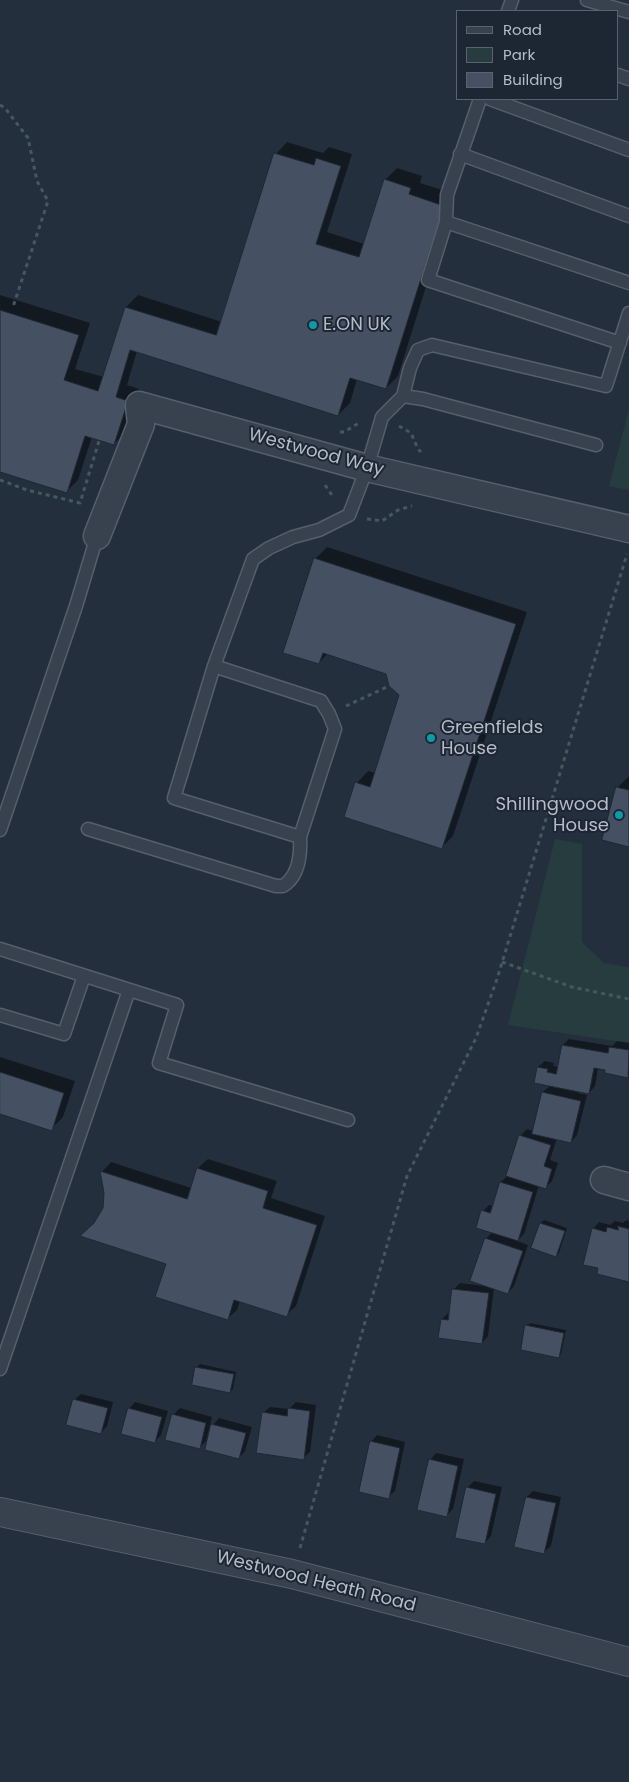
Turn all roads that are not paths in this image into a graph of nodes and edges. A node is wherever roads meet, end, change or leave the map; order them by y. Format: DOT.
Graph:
graph roads {
  1 [pos="588,0"];
  2 [pos="629,12"];
  3 [pos="480,100"];
  4 [pos="493,100"];
  5 [pos="629,150"];
  6 [pos="460,154"];
  7 [pos="629,216"];
  8 [pos="446,222"];
  9 [pos="629,283"];
  10 [pos="629,313"];
  11 [pos="620,343"];
  12 [pos="403,396"];
  13 [pos="596,445"];
  14 [pos="367,468"];
  15 [pos="97,536"];
  16 [pos="628,540"];
  17 [pos="214,666"];
  18 [pos="88,829"];
  19 [pos="0,830"];
  20 [pos="300,837"];
  21 [pos="0,949"];
  22 [pos="84,976"];
  23 [pos="129,990"];
  24 [pos="0,1015"];
  25 [pos="348,1120"];
  26 [pos="604,1180"];
  27 [pos="629,1187"];
  28 [pos="0,1369"];
  29 [pos="0,1512"];
  30 [pos="629,1662"];
  1 -- 2 [label="lane"];
  3 -- 6 [label="lane"];
  4 -- 5 [label="lane"];
  6 -- 7 [label="lane"];
  6 -- 8 [label="lane"];
  8 -- 9 [label="lane"];
  8 -- 11 [label="lane"];
  10 -- 11 [label="lane"];
  11 -- 12 [label="lane"];
  12 -- 13 [label="lane"];
  12 -- 14 [label="lane"];
  14 -- 15 [label="street, Westwood Way"];
  14 -- 16 [label="street, Westwood Way"];
  14 -- 17 [label="lane"];
  15 -- 19 [label="lane"];
  17 -- 20 [label="lane"];
  17 -- 20 [label="lane"];
  18 -- 20 [label="lane"];
  21 -- 22 [label="lane"];
  22 -- 23 [label="lane"];
  22 -- 24 [label="lane"];
  23 -- 25 [label="lane"];
  23 -- 28 [label="lane"];
  26 -- 27 [label="street"];
  29 -- 30 [label="street, Westwood Heath Road"];
}
